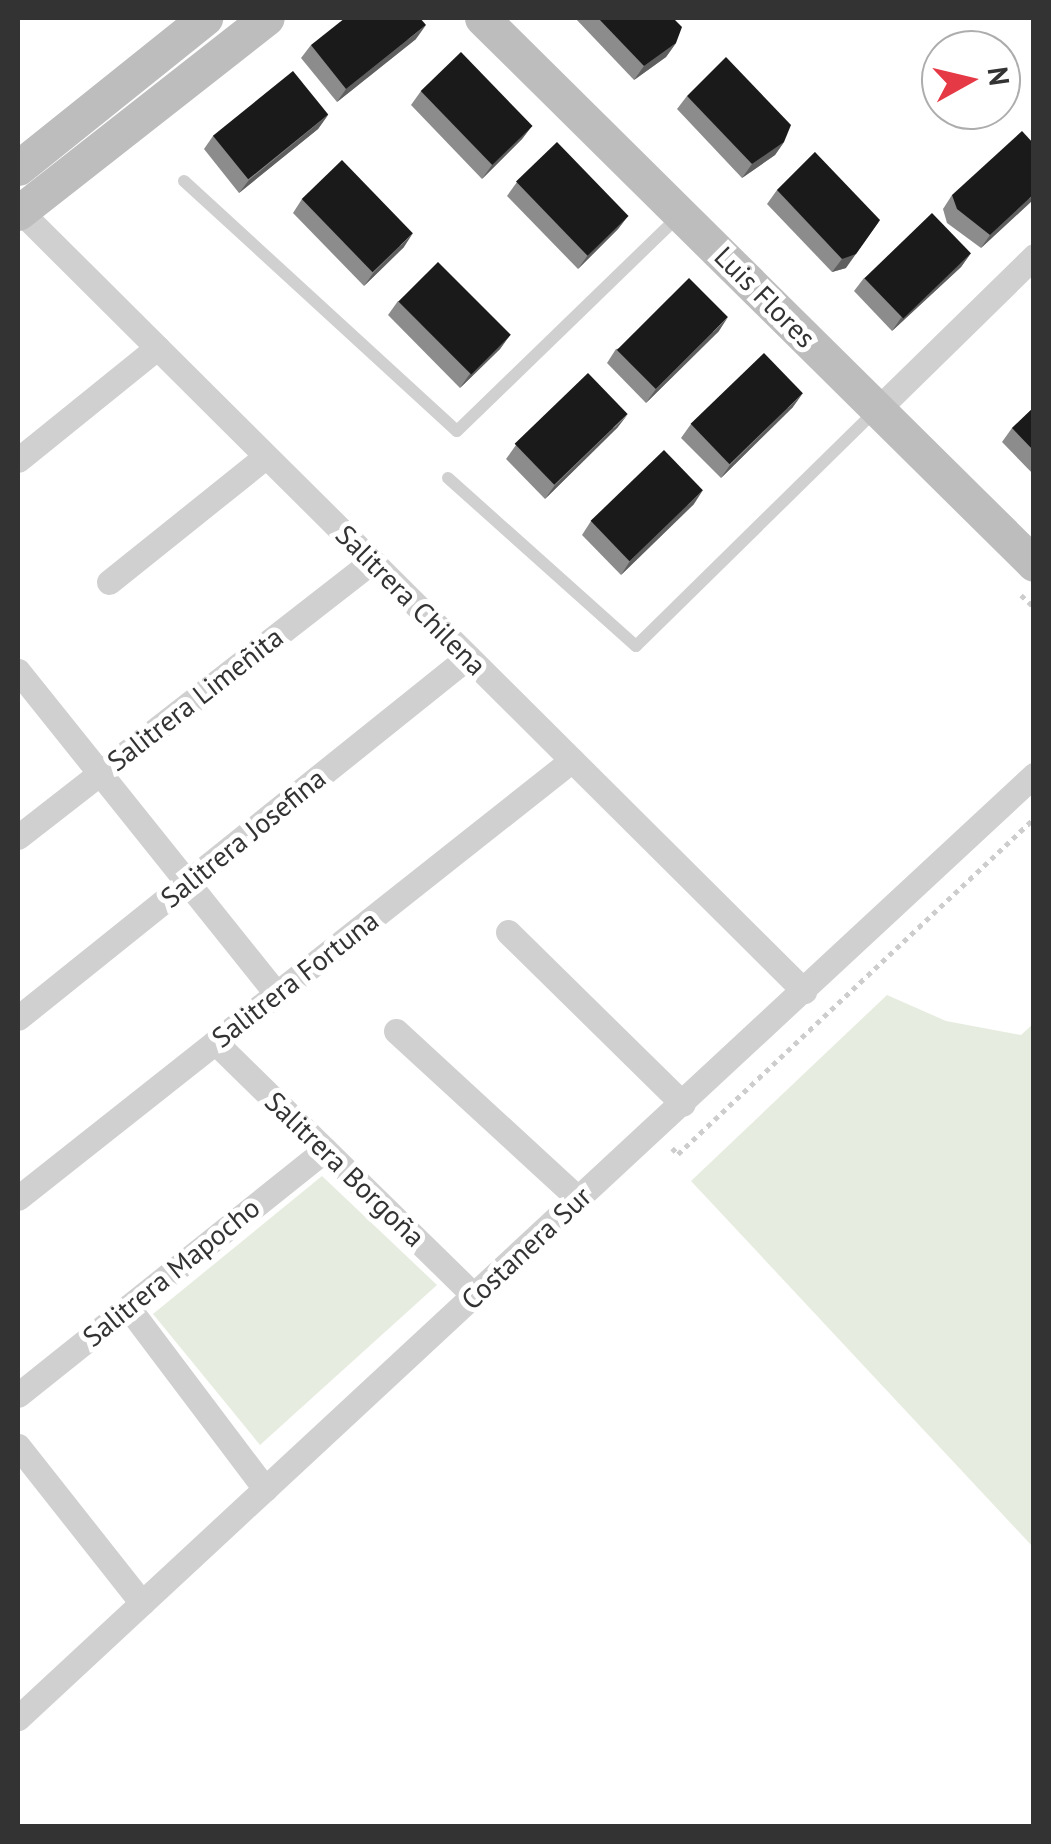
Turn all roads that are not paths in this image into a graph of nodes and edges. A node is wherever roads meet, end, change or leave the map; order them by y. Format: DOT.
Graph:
graph roads {
  1 [pos="204,18"];
  2 [pos="267,18"];
  3 [pos="489,21"];
  4 [pos="18,168"];
  5 [pos="184,181"];
  6 [pos="18,211"];
  7 [pos="682,213"];
  8 [pos="1034,256"];
  9 [pos="157,348"];
  10 [pos="877,410"];
  11 [pos="266,456"];
  12 [pos="18,460"];
  13 [pos="448,478"];
  14 [pos="372,561"];
  15 [pos="1034,564"];
  16 [pos="110,582"];
  17 [pos="468,657"];
  18 [pos="18,671"];
  19 [pos="572,760"];
  20 [pos="100,774"];
  21 [pos="1034,776"];
  22 [pos="18,837"];
  23 [pos="188,882"];
  24 [pos="508,932"];
  25 [pos="804,991"];
  26 [pos="277,994"];
  27 [pos="18,1018"];
  28 [pos="396,1031"];
  29 [pos="215,1042"];
  30 [pos="683,1104"];
  31 [pos="325,1150"];
  32 [pos="18,1198"];
  33 [pos="579,1199"];
  34 [pos="474,1296"];
  35 [pos="128,1307"];
  36 [pos="18,1395"];
  37 [pos="18,1446"];
  38 [pos="265,1489"];
  39 [pos="142,1603"];
  40 [pos="21,1708"];
  1 -- 4 [label="main road"];
  2 -- 6 [label="main road"];
  3 -- 7 [label="main road, Luis Flores"];
  5 -- 7 [label="lane"];
  6 -- 9 [label="street, Salitrera Chilena"];
  7 -- 10 [label="main road, Luis Flores"];
  8 -- 10 [label="street"];
  9 -- 11 [label="street, Salitrera Chilena"];
  9 -- 12 [label="street"];
  10 -- 13 [label="lane"];
  10 -- 15 [label="main road, Luis Flores"];
  11 -- 14 [label="street, Salitrera Chilena"];
  11 -- 16 [label="street"];
  14 -- 17 [label="street, Salitrera Chilena"];
  14 -- 20 [label="street, Salitrera Limeñita"];
  17 -- 19 [label="street, Salitrera Chilena"];
  17 -- 23 [label="street, Salitrera Josefina"];
  18 -- 20 [label="street"];
  19 -- 25 [label="street, Salitrera Chilena"];
  19 -- 26 [label="street, Salitrera Fortuna"];
  20 -- 22 [label="street, Salitrera Limeñita"];
  20 -- 23 [label="street"];
  21 -- 25 [label="street, Costanera Sur"];
  23 -- 26 [label="street"];
  23 -- 27 [label="street, Salitrera Josefina"];
  24 -- 30 [label="street"];
  25 -- 30 [label="street, Costanera Sur"];
  26 -- 29 [label="street, Salitrera Fortuna"];
  28 -- 33 [label="street"];
  29 -- 31 [label="street, Salitrera Borgoña"];
  29 -- 32 [label="street, Salitrera Fortuna"];
  30 -- 33 [label="street, Costanera Sur"];
  31 -- 34 [label="street, Salitrera Borgoña"];
  31 -- 35 [label="street, Salitrera Mapocho"];
  33 -- 34 [label="street, Costanera Sur"];
  34 -- 38 [label="street, Costanera Sur"];
  35 -- 36 [label="street, Salitrera Mapocho"];
  35 -- 38 [label="street"];
  37 -- 39 [label="street"];
  38 -- 39 [label="street, Costanera Sur"];
  39 -- 40 [label="street, Costanera Sur"];
}
